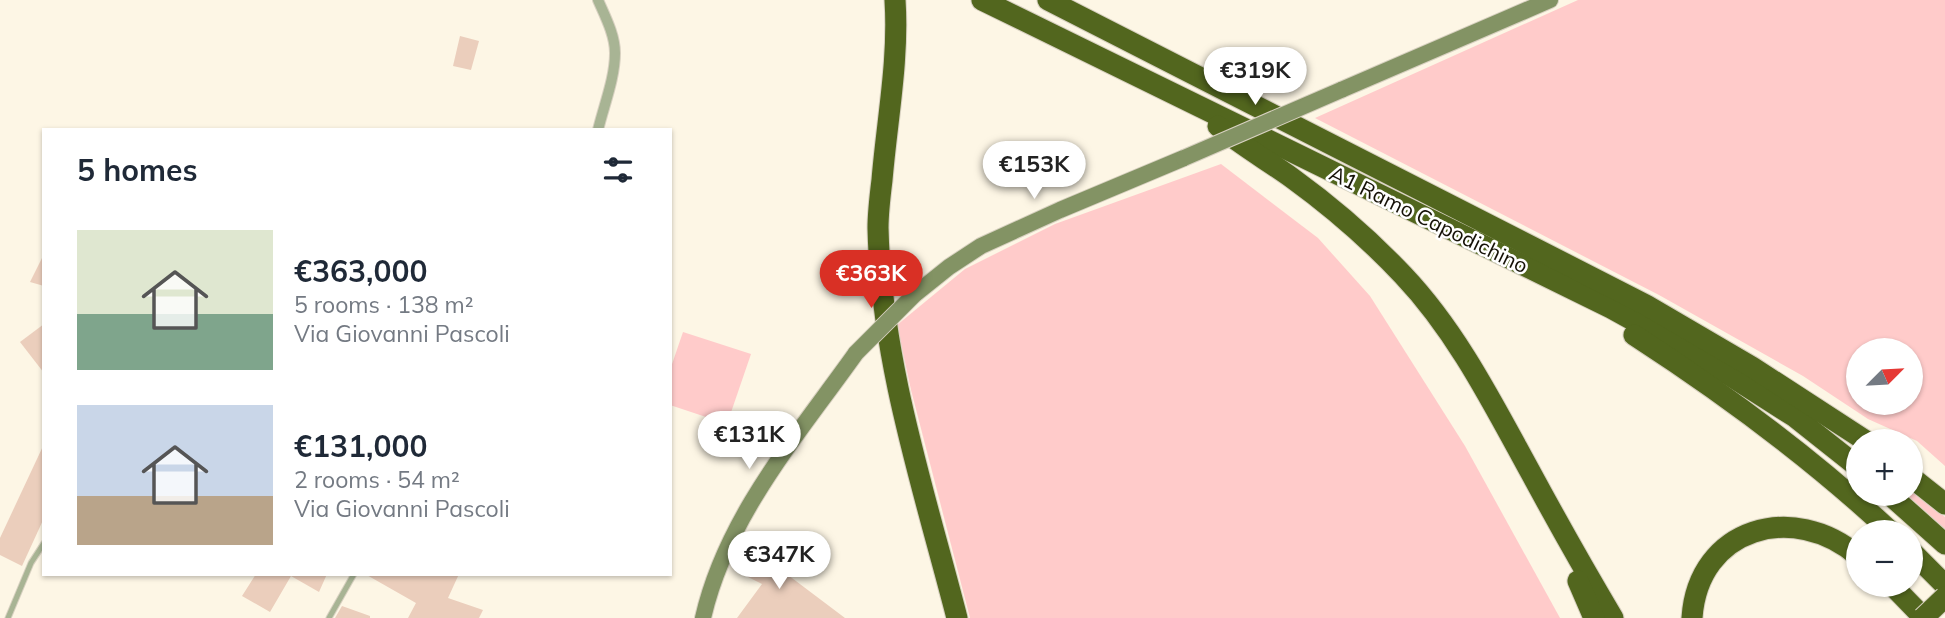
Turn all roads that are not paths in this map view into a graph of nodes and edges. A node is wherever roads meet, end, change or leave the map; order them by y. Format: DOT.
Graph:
graph roads {
  1 [pos="598,0"];
  2 [pos="895,0"];
  3 [pos="982,0"];
  4 [pos="1048,0"];
  5 [pos="1550,0"];
  6 [pos="1191,102"];
  7 [pos="598,128"];
  8 [pos="1544,276"];
  9 [pos="1848,429"];
  10 [pos="1846,457"];
  11 [pos="1923,486"];
  12 [pos="1945,503"];
  13 [pos="1547,504"];
  14 [pos="1902,506"];
  15 [pos="1878,520"];
  16 [pos="1945,544"];
  17 [pos="42,546"];
  18 [pos="1846,547"];
  19 [pos="1923,563"];
  20 [pos="353,576"];
  21 [pos="1945,585"];
  22 [pos="1903,597"];
  23 [pos="1945,597"];
  24 [pos="8,618"];
  25 [pos="330,618"];
  26 [pos="703,618"];
  27 [pos="957,618"];
  28 [pos="1594,618"];
  29 [pos="1613,618"];
  30 [pos="1692,618"];
  31 [pos="1923,618"];
  1 -- 7 [label="street"];
  2 -- 27 [label="highway"];
  3 -- 6 [label="highway, A1 Ramo Capodichino"];
  4 -- 9 [label="highway, A1 Ramo Capodichino"];
  5 -- 26 [label="street, bridge"];
  6 -- 8 [label="highway, A1 Ramo Capodichino"];
  6 -- 13 [label="highway"];
  8 -- 10 [label="highway, A1 Ramo Capodichino"];
  8 -- 15 [label="highway"];
  11 -- 12 [label="highway"];
  13 -- 28 [label="highway"];
  13 -- 29 [label="highway"];
  14 -- 16 [label="highway"];
  17 -- 24 [label="lane"];
  18 -- 30 [label="highway"];
  19 -- 21 [label="highway"];
  20 -- 25 [label="lane"];
  22 -- 31 [label="highway"];
  23 -- 31 [label="highway, bridge"];
}
